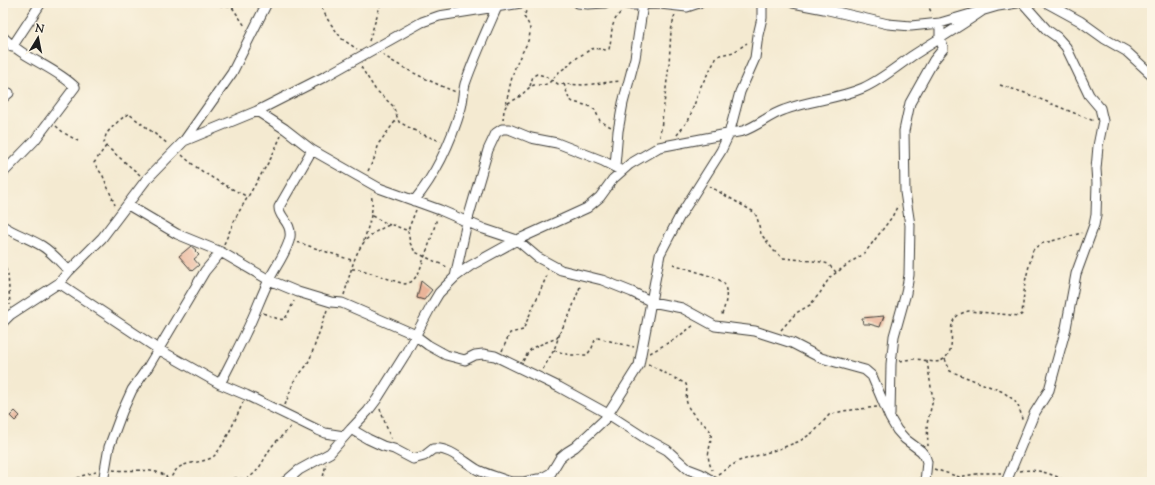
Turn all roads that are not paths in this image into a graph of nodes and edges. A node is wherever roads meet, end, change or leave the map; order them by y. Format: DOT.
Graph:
graph roads {
  1 [pos="40,3"];
  2 [pos="267,3"];
  3 [pos="578,3"];
  4 [pos="605,3"];
  5 [pos="699,3"];
  6 [pos="762,3"];
  7 [pos="793,3"];
  8 [pos="1016,3"];
  9 [pos="1023,3"];
  10 [pos="1048,3"];
  11 [pos="626,4"];
  12 [pos="643,4"];
  13 [pos="524,6"];
  14 [pos="497,7"];
  15 [pos="982,12"];
  16 [pos="939,23"];
  17 [pos="3,37"];
  18 [pos="940,39"];
  19 [pos="12,47"];
  20 [pos="1152,75"];
  21 [pos="257,111"];
  22 [pos="729,134"];
  23 [pos="184,141"];
  24 [pos="312,150"];
  25 [pos="619,168"];
  26 [pos="3,173"];
  27 [pos="416,202"];
  28 [pos="128,205"];
  29 [pos="467,222"];
  30 [pos="3,226"];
  31 [pos="517,240"];
  32 [pos="221,252"];
  33 [pos="69,271"];
  34 [pos="455,274"];
  35 [pos="269,280"];
  36 [pos="60,283"];
  37 [pos="652,302"];
  38 [pos="3,322"];
  39 [pos="416,336"];
  40 [pos="158,349"];
  41 [pos="220,384"];
  42 [pos="608,414"];
  43 [pos="890,418"];
  44 [pos="351,429"];
  45 [pos="344,436"];
  46 [pos="1007,478"];
  47 [pos="711,479"];
  48 [pos="536,481"];
  49 [pos="103,482"];
  50 [pos="285,482"];
  51 [pos="511,482"];
  52 [pos="925,482"];
  1 -- 19 [label="street"];
  2 -- 23 [label="street"];
  3 -- 4 [label="street"];
  5 -- 12 [label="street"];
  6 -- 22 [label="street"];
  7 -- 16 [label="street"];
  8 -- 15 [label="street"];
  9 -- 46 [label="street"];
  10 -- 20 [label="street"];
  11 -- 12 [label="street"];
  12 -- 25 [label="street"];
  13 -- 14 [label="street"];
  14 -- 21 [label="street"];
  14 -- 27 [label="street"];
  15 -- 16 [label="street"];
  15 -- 18 [label="street"];
  16 -- 18 [label="street"];
  17 -- 19 [label="street"];
  18 -- 22 [label="street"];
  18 -- 43 [label="street"];
  19 -- 26 [label="street"];
  21 -- 23 [label="street"];
  21 -- 24 [label="street"];
  22 -- 25 [label="street"];
  22 -- 37 [label="street"];
  23 -- 28 [label="street"];
  24 -- 27 [label="street"];
  24 -- 35 [label="street"];
  25 -- 29 [label="street"];
  25 -- 31 [label="street"];
  27 -- 29 [label="street"];
  28 -- 32 [label="street"];
  28 -- 33 [label="street"];
  29 -- 31 [label="street"];
  29 -- 34 [label="street"];
  30 -- 33 [label="street"];
  31 -- 34 [label="street"];
  31 -- 37 [label="street"];
  32 -- 35 [label="street"];
  32 -- 40 [label="street"];
  33 -- 36 [label="street"];
  34 -- 39 [label="street"];
  35 -- 39 [label="street"];
  35 -- 41 [label="street"];
  36 -- 38 [label="street"];
  36 -- 40 [label="street"];
  37 -- 42 [label="street"];
  37 -- 43 [label="street"];
  39 -- 42 [label="street"];
  39 -- 44 [label="street"];
  40 -- 41 [label="street"];
  40 -- 49 [label="street"];
  41 -- 45 [label="street"];
  42 -- 47 [label="street"];
  42 -- 48 [label="street"];
  43 -- 52 [label="street"];
  44 -- 45 [label="street"];
  44 -- 51 [label="street"];
  45 -- 50 [label="street"];
  48 -- 51 [label="street"];
}
